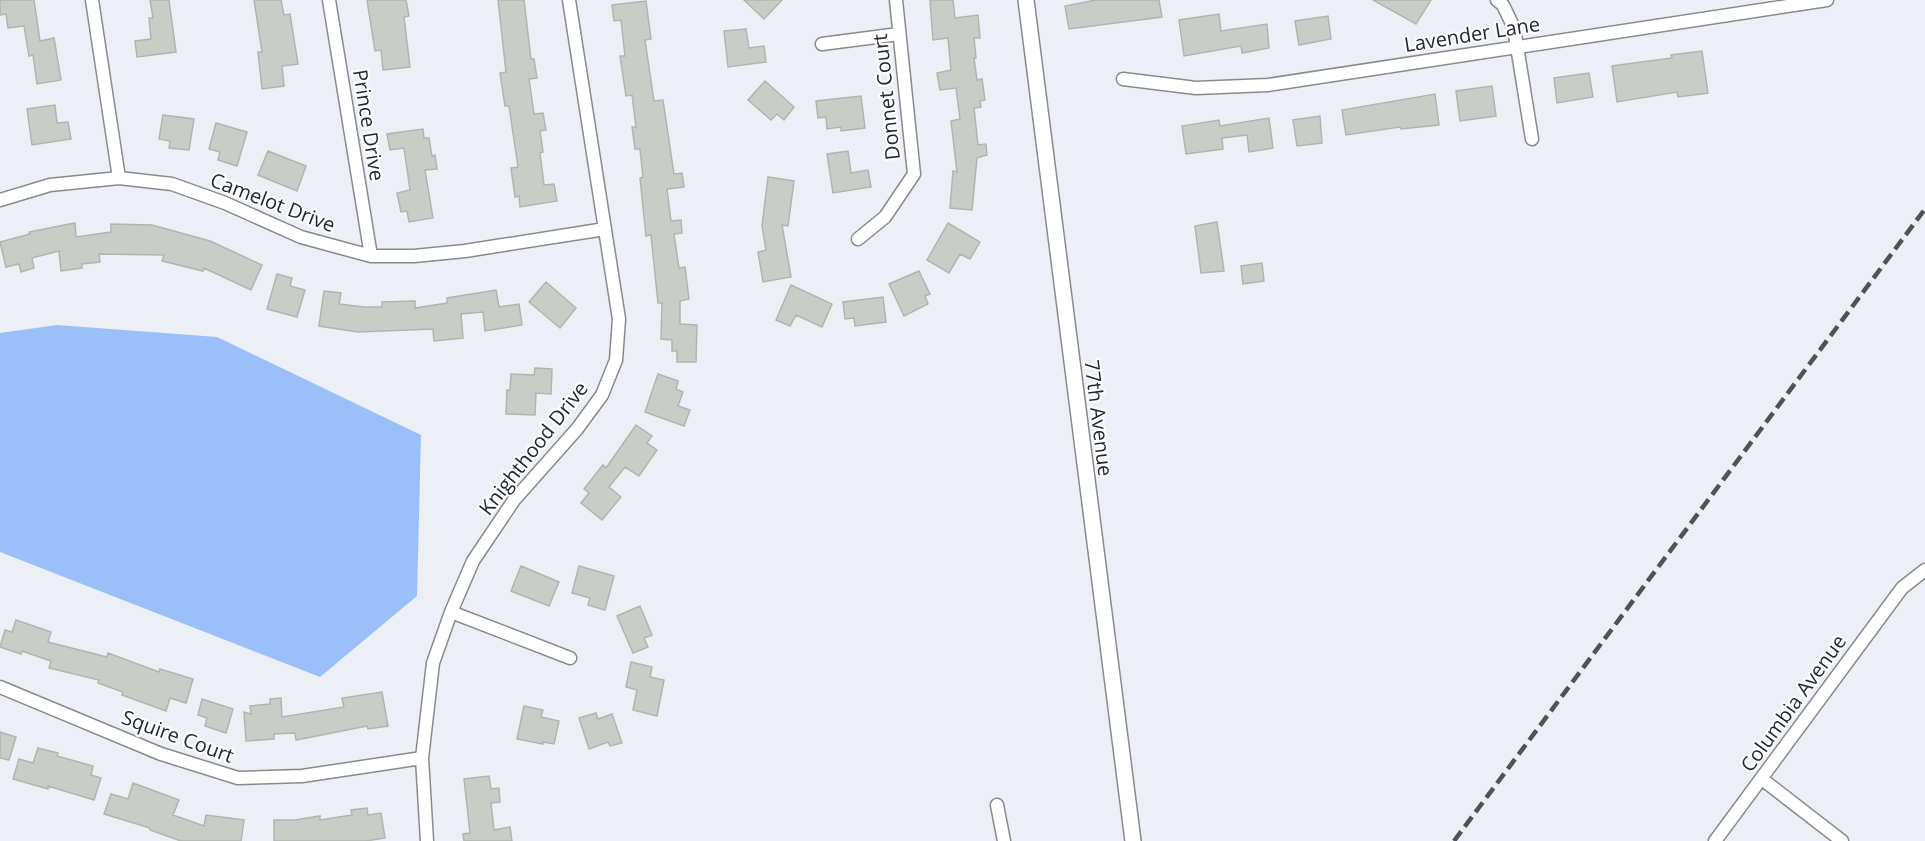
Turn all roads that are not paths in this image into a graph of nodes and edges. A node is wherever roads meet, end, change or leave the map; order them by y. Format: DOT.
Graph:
graph roads {
  1 [pos="92,0"];
  2 [pos="329,0"];
  3 [pos="569,0"];
  4 [pos="896,0"];
  5 [pos="1026,0"];
  6 [pos="1497,0"];
  7 [pos="1827,0"];
  8 [pos="899,34"];
  9 [pos="822,44"];
  10 [pos="1518,47"];
  11 [pos="1123,79"];
  12 [pos="1532,139"];
  13 [pos="118,178"];
  14 [pos="0,201"];
  15 [pos="605,229"];
  16 [pos="858,239"];
  17 [pos="371,256"];
  18 [pos="1925,570"];
  19 [pos="451,612"];
  20 [pos="570,657"];
  21 [pos="0,687"];
  22 [pos="422,758"];
  23 [pos="1762,779"];
  24 [pos="997,805"];
  25 [pos="426,841"];
  26 [pos="1004,841"];
  27 [pos="1133,841"];
  28 [pos="1715,841"];
  29 [pos="1842,841"];
  1 -- 13 [label="street"];
  2 -- 17 [label="street, Prince Drive"];
  3 -- 15 [label="street, Knighthood Drive"];
  4 -- 8 [label="street, Donnet Court"];
  5 -- 27 [label="street, 77th Avenue"];
  6 -- 10 [label="street"];
  7 -- 10 [label="street, Lavender Lane"];
  8 -- 9 [label="street"];
  8 -- 16 [label="street, Donnet Court"];
  10 -- 11 [label="street, Lavender Lane"];
  10 -- 12 [label="street"];
  13 -- 14 [label="street, Camelot Drive"];
  13 -- 17 [label="street, Camelot Drive"];
  15 -- 17 [label="street, Camelot Drive"];
  15 -- 19 [label="street, Knighthood Drive"];
  18 -- 23 [label="street, Columbia Avenue"];
  19 -- 20 [label="street"];
  19 -- 22 [label="street, Knighthood Drive"];
  21 -- 22 [label="street, Squire Court"];
  22 -- 25 [label="street, Knighthood Drive"];
  23 -- 28 [label="street, Columbia Avenue"];
  23 -- 29 [label="street"];
  24 -- 26 [label="street"];
}
